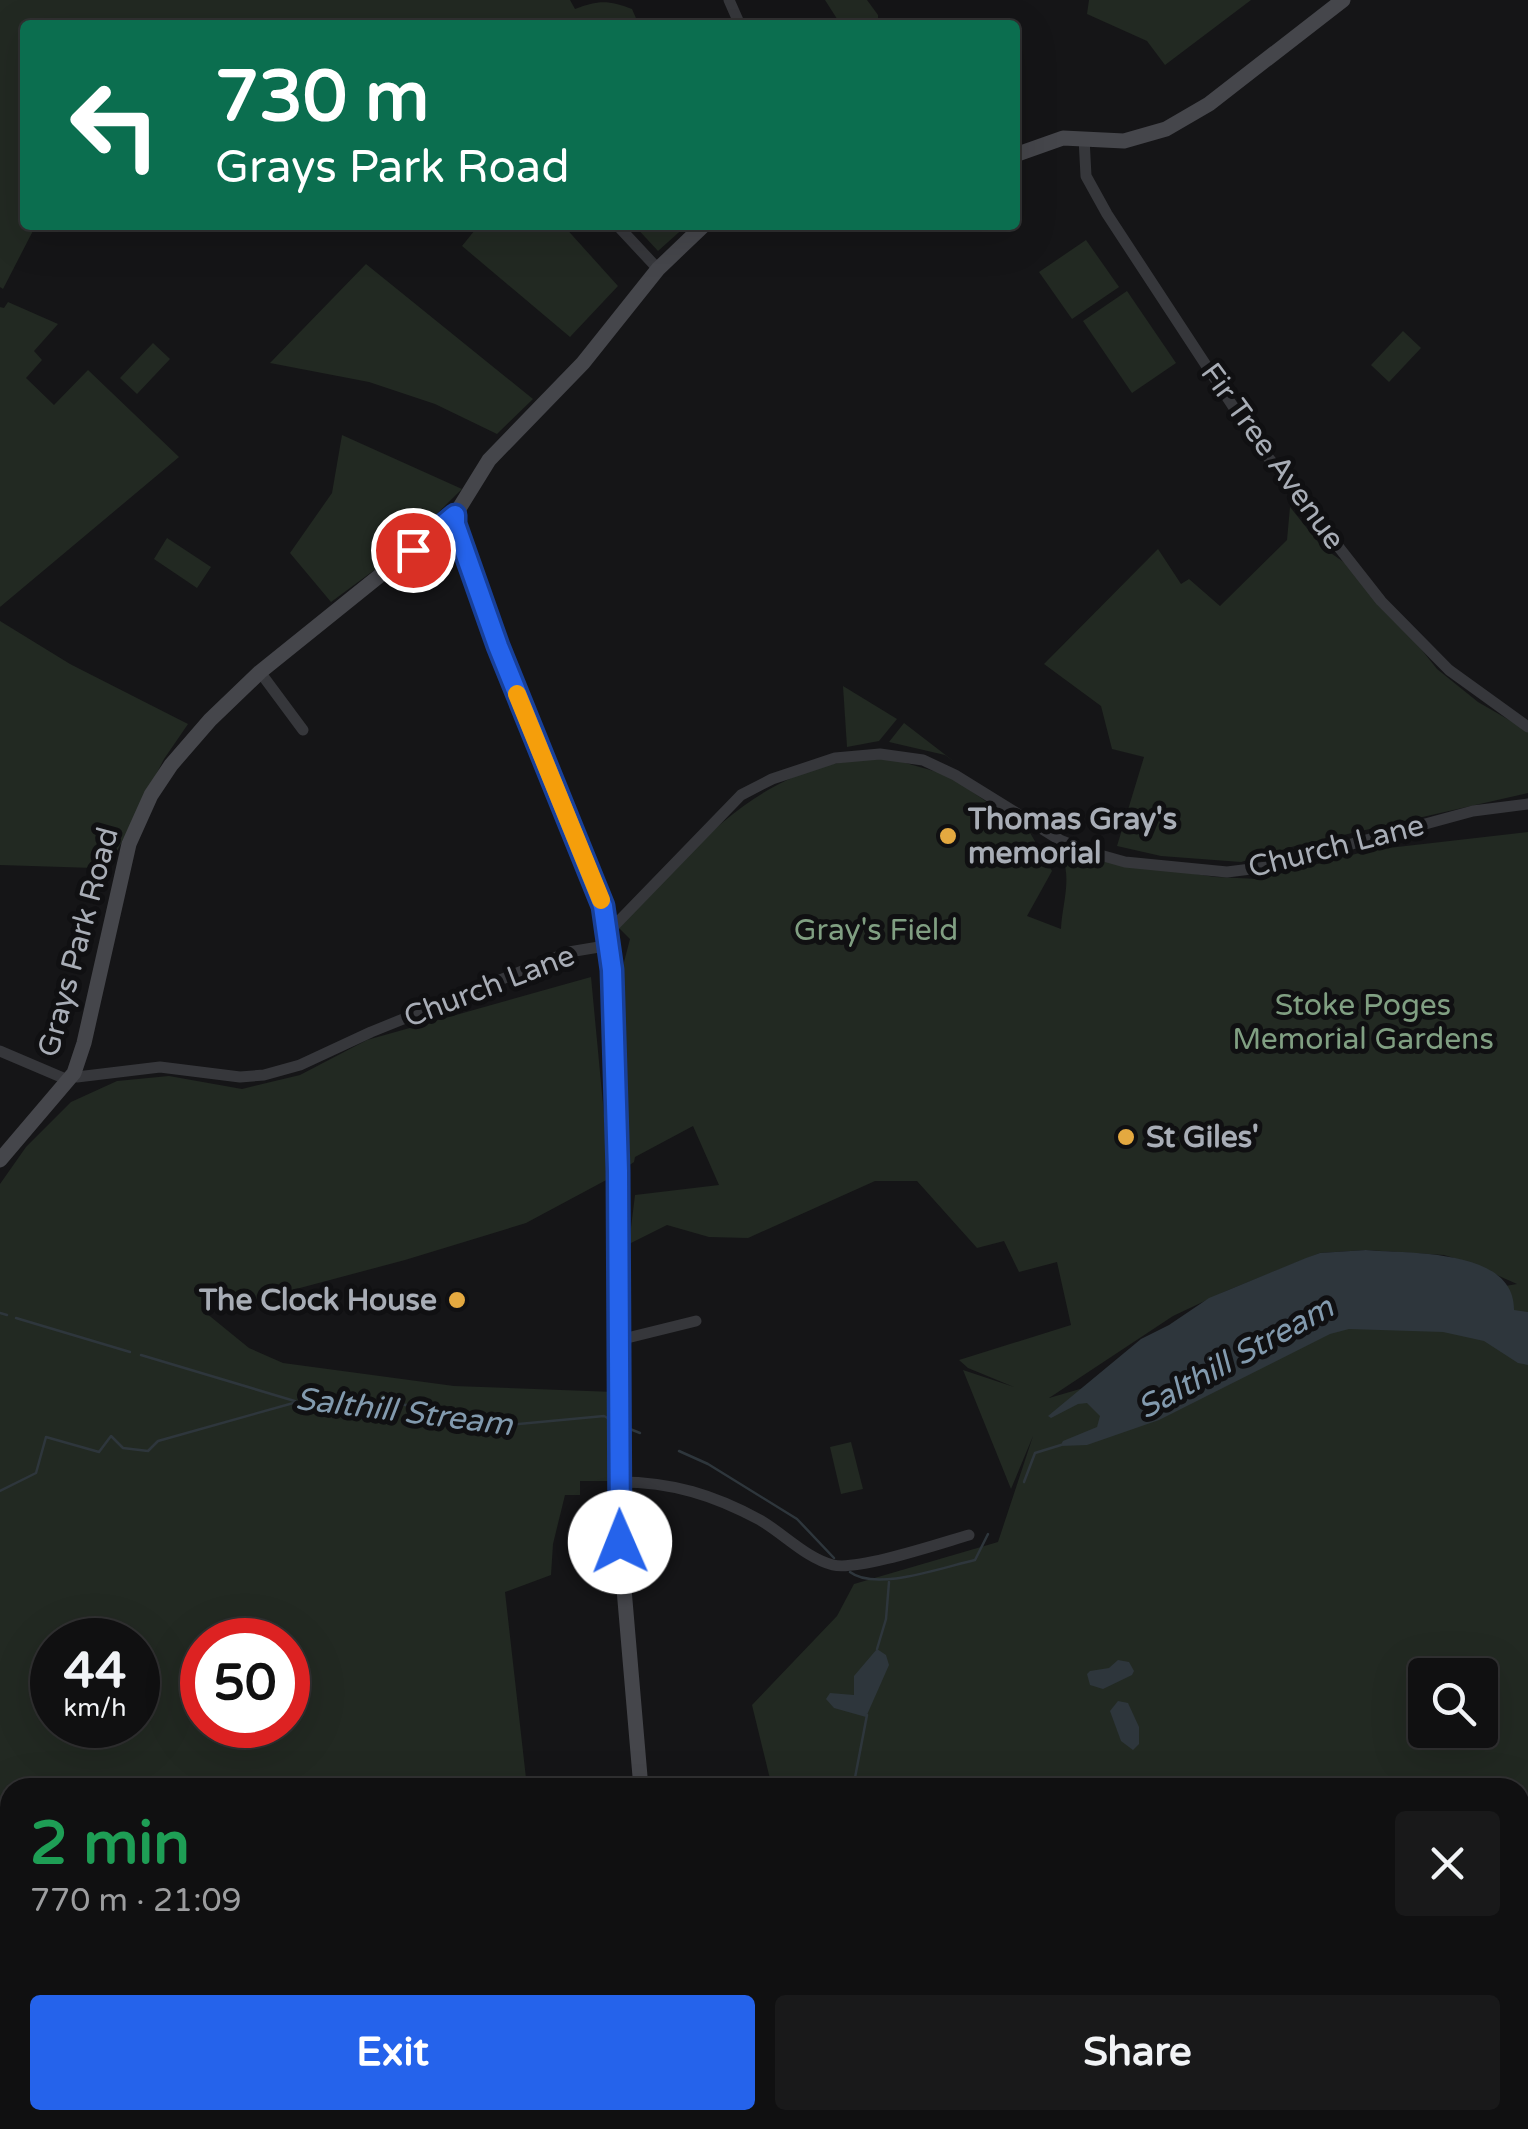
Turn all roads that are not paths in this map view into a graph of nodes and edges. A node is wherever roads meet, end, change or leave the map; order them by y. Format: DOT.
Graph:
graph roads {
  1 [pos="1342,0"];
  2 [pos="1084,138"];
  3 [pos="1020,153"];
  4 [pos="623,230"];
  5 [pos="699,230"];
  6 [pos="658,269"];
  7 [pos="455,515"];
  8 [pos="260,672"];
  9 [pos="1528,726"];
  10 [pos="303,730"];
  11 [pos="1528,804"];
  12 [pos="609,940"];
  13 [pos="0,1051"];
  14 [pos="71,1076"];
  15 [pos="0,1160"];
  16 [pos="696,1321"];
  17 [pos="620,1340"];
  18 [pos="619,1482"];
  19 [pos="970,1535"];
  20 [pos="640,1778"];
  1 -- 2 [label="main road"];
  2 -- 3 [label="main road"];
  2 -- 9 [label="street, Fir Tree Avenue"];
  4 -- 6 [label="street"];
  5 -- 6 [label="main road, Grays Park Road"];
  6 -- 7 [label="main road, Grays Park Road"];
  7 -- 8 [label="main road, Grays Park Road"];
  7 -- 12 [label="main road"];
  8 -- 10 [label="street"];
  8 -- 14 [label="main road, Grays Park Road"];
  11 -- 12 [label="street, Church Lane"];
  12 -- 14 [label="street, Church Lane"];
  12 -- 17 [label="main road"];
  13 -- 14 [label="street"];
  14 -- 15 [label="main road, Grays Park Road"];
  16 -- 17 [label="street"];
  17 -- 18 [label="main road"];
  18 -- 19 [label="street"];
  18 -- 20 [label="main road"];
}
